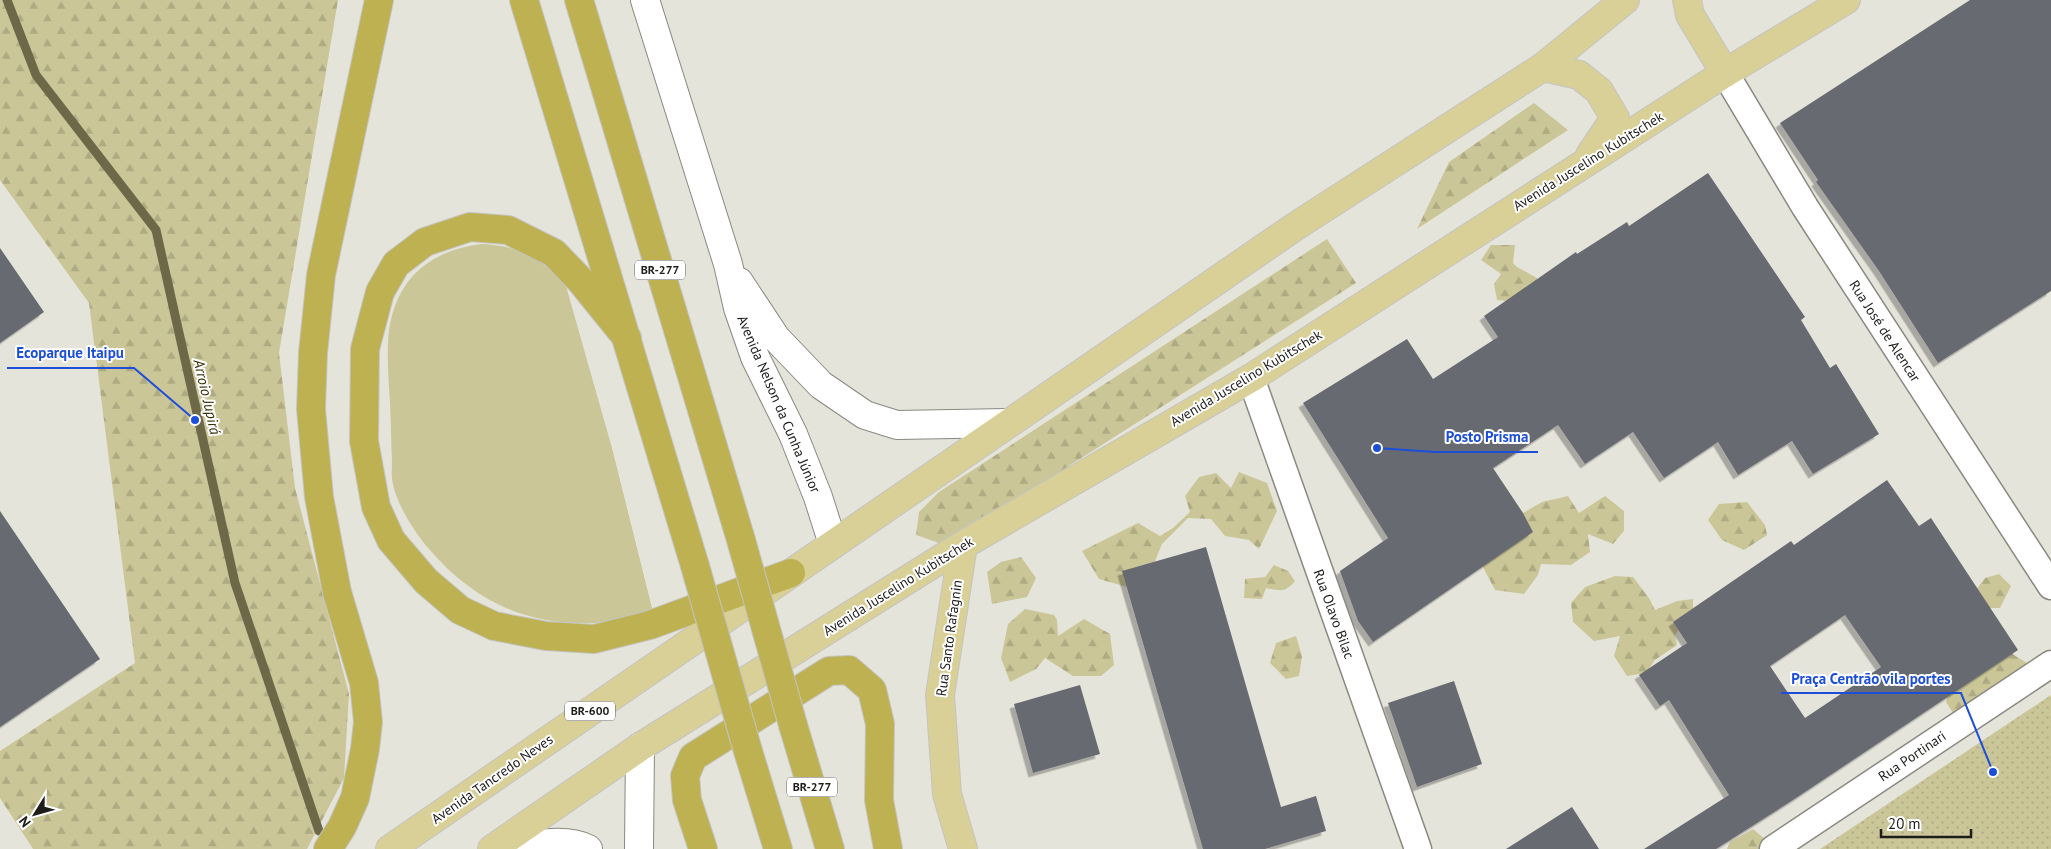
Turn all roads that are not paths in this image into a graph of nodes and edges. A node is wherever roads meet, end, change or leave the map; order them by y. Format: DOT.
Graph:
graph roads {
  1 [pos="379,0"];
  2 [pos="524,0"];
  3 [pos="579,0"];
  4 [pos="645,0"];
  5 [pos="1625,0"];
  6 [pos="1688,0"];
  7 [pos="1846,0"];
  8 [pos="1543,68"];
  9 [pos="1725,73"];
  10 [pos="1582,166"];
  11 [pos="728,264"];
  12 [pos="627,338"];
  13 [pos="1251,378"];
  14 [pos="1008,423"];
  15 [pos="833,544"];
  16 [pos="963,545"];
  17 [pos="791,573"];
  18 [pos="2051,586"];
  19 [pos="2051,664"];
  20 [pos="640,747"];
  21 [pos="328,849"];
  22 [pos="390,849"];
  23 [pos="492,849"];
  24 [pos="514,849"];
  25 [pos="588,849"];
  26 [pos="639,849"];
  27 [pos="703,849"];
  28 [pos="778,849"];
  29 [pos="830,849"];
  30 [pos="888,849"];
  31 [pos="963,849"];
  32 [pos="1418,849"];
  33 [pos="1773,849"];
  1 -- 21 [label="highway"];
  2 -- 12 [label="highway"];
  3 -- 29 [label="highway, BR-277, bridge"];
  4 -- 11 [label="street, Avenida Nelson da Cunha Júnior"];
  5 -- 8 [label="main road"];
  6 -- 9 [label="main road"];
  7 -- 9 [label="main road, Avenida Juscelino Kubitschek"];
  8 -- 10 [label="main road"];
  8 -- 14 [label="main road"];
  9 -- 10 [label="main road, Avenida Juscelino Kubitschek"];
  9 -- 18 [label="street, Rua José de Alencar"];
  10 -- 13 [label="main road, Avenida Juscelino Kubitschek"];
  11 -- 14 [label="street, Avenida Nelson da Cunha Júnior"];
  11 -- 15 [label="street, Avenida Nelson da Cunha Júnior"];
  12 -- 17 [label="highway"];
  12 -- 28 [label="highway, bridge"];
  13 -- 16 [label="main road, Avenida Juscelino Kubitschek"];
  13 -- 32 [label="street, Rua Olavo Bilac"];
  14 -- 15 [label="main road"];
  15 -- 17 [label="main road"];
  16 -- 20 [label="main road, Avenida Juscelino Kubitschek"];
  16 -- 31 [label="main road, Rua Santo Rafagnin"];
  17 -- 22 [label="main road, Avenida Tancredo Neves / BR-600"];
  19 -- 33 [label="street, Rua Portinari"];
  20 -- 23 [label="main road"];
  20 -- 26 [label="street"];
  24 -- 25 [label="street"];
  27 -- 30 [label="highway"];
}
